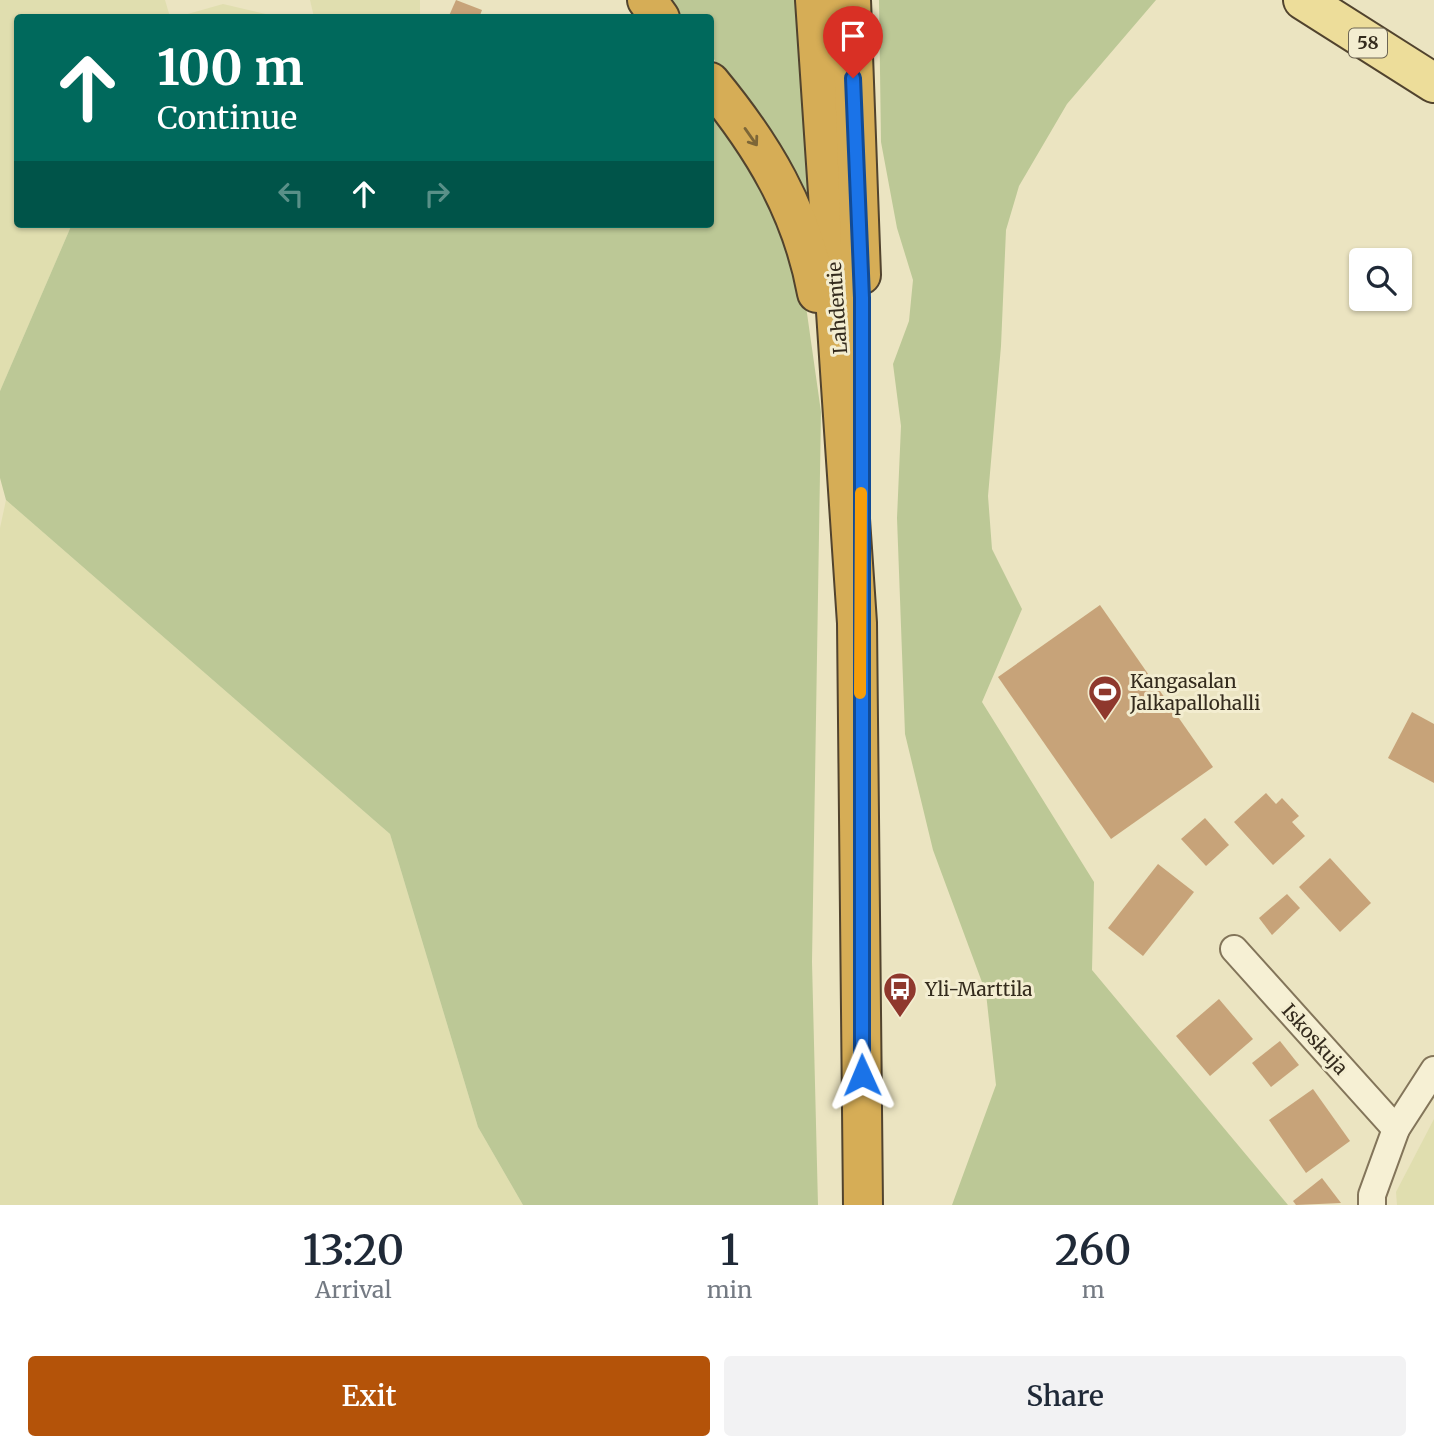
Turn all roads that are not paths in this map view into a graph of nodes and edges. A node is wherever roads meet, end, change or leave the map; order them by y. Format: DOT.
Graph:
graph roads {
  1 [pos="815,0"];
  2 [pos="851,0"];
  3 [pos="1303,0"];
  4 [pos="1434,83"];
  5 [pos="714,87"];
  6 [pos="857,623"];
  7 [pos="860,687"];
  8 [pos="1234,949"];
  9 [pos="1434,1070"];
  10 [pos="1396,1129"];
  11 [pos="863,1205"];
  12 [pos="1372,1205"];
  1 -- 6 [label="highway, Lahdentie"];
  2 -- 7 [label="highway"];
  3 -- 4 [label="main road, 58"];
  5 -- 6 [label="highway, one-way"];
  6 -- 7 [label="highway, Lahdentie"];
  7 -- 11 [label="highway, Lahdentie"];
  8 -- 10 [label="street, Iskoskuja"];
  9 -- 10 [label="street"];
  10 -- 12 [label="street"];
}
